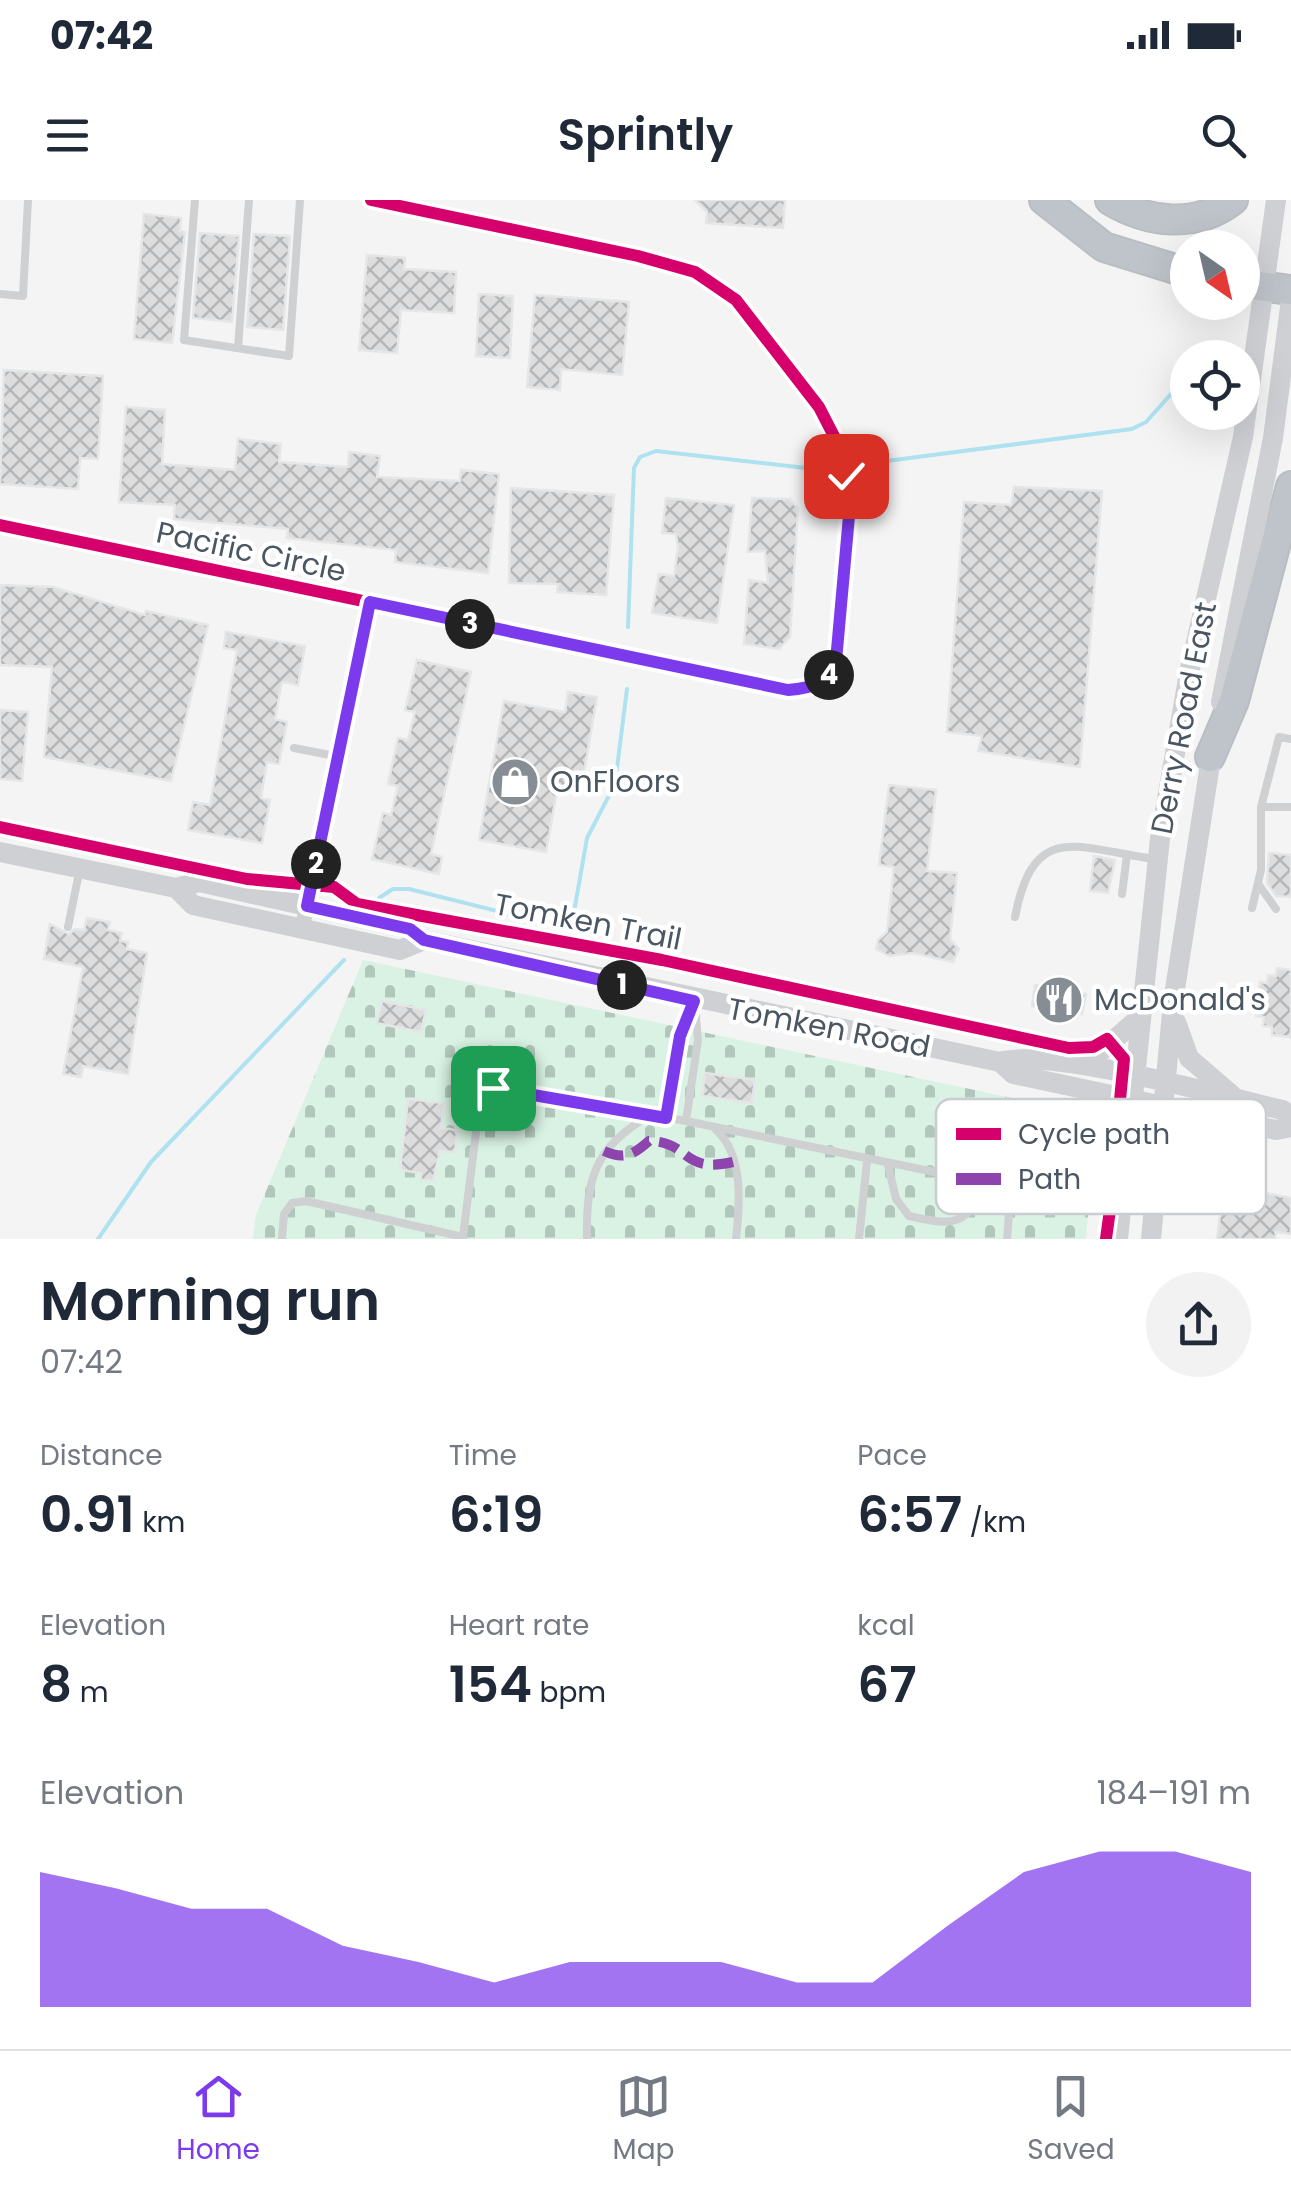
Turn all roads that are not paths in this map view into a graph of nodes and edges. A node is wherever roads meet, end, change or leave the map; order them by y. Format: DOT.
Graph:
graph roads {
  1 [pos="28,200"];
  2 [pos="195,200"];
  3 [pos="249,200"];
  4 [pos="300,200"];
  5 [pos="371,200"];
  6 [pos="1044,200"];
  7 [pos="1110,200"];
  8 [pos="1232,200"];
  9 [pos="1276,200"];
  10 [pos="1170,267"];
  11 [pos="1266,287"];
  12 [pos="0,294"];
  13 [pos="1291,299"];
  14 [pos="238,348"];
  15 [pos="1291,486"];
  16 [pos="0,525"];
  17 [pos="370,602"];
  18 [pos="1291,739"];
  19 [pos="294,748"];
  20 [pos="335,756"];
  21 [pos="1210,757"];
  22 [pos="1291,796"];
  23 [pos="1260,807"];
  24 [pos="1290,807"];
  25 [pos="0,852"];
  26 [pos="1127,855"];
  27 [pos="1158,860"];
  28 [pos="80,868"];
  29 [pos="1259,885"];
  30 [pos="176,888"];
  31 [pos="1122,894"];
  32 [pos="307,906"];
  33 [pos="1252,908"];
  34 [pos="1276,909"];
  35 [pos="1015,917"];
  36 [pos="68,927"];
  37 [pos="302,929"];
  38 [pos="424,940"];
  39 [pos="694,1001"];
  40 [pos="1172,1002"];
  41 [pos="1139,1018"];
  42 [pos="1000,1062"];
  43 [pos="1066,1064"];
  44 [pos="1133,1087"];
  45 [pos="1086,1092"];
  46 [pos="1164,1094"];
  47 [pos="1091,1099"];
  48 [pos="1132,1099"];
  49 [pos="1164,1099"];
  50 [pos="1175,1099"];
  51 [pos="1226,1099"];
  52 [pos="1237,1099"];
  53 [pos="1266,1106"];
  54 [pos="650,1115"];
  55 [pos="666,1118"];
  56 [pos="1291,1118"];
  57 [pos="686,1121"];
  58 [pos="712,1126"];
  59 [pos="1291,1127"];
  60 [pos="1266,1128"];
  61 [pos="867,1160"];
  62 [pos="888,1164"];
  63 [pos="936,1173"];
  64 [pos="968,1214"];
  65 [pos="1009,1214"];
  66 [pos="1120,1214"];
  67 [pos="1154,1214"];
  68 [pos="463,1238"];
  69 [pos="282,1239"];
  70 [pos="586,1239"];
  71 [pos="736,1239"];
  72 [pos="859,1239"];
  73 [pos="1007,1239"];
  74 [pos="1118,1239"];
  75 [pos="1151,1239"];
  1 -- 12 [label="lane"];
  2 -- 14 [label="lane"];
  3 -- 14 [label="lane"];
  4 -- 14 [label="lane"];
  5 -- 17 [label="street, Pacific Circle"];
  6 -- 10 [label="highway"];
  7 -- 8 [label="highway"];
  9 -- 11 [label="main road, Derry Road East"];
  11 -- 27 [label="main road, Derry Road East"];
  13 -- 21 [label="main road, Derry Road East"];
  15 -- 21 [label="highway"];
  16 -- 17 [label="street, Pacific Circle"];
  17 -- 20 [label="street"];
  18 -- 23 [label="lane"];
  19 -- 20 [label="lane"];
  20 -- 32 [label="street"];
  21 -- 40 [label="main road, Derry Road East"];
  22 -- 24 [label="lane"];
  23 -- 24 [label="lane"];
  23 -- 29 [label="lane"];
  25 -- 28 [label="main road, Tomken Road"];
  26 -- 27 [label="lane"];
  26 -- 31 [label="lane"];
  26 -- 35 [label="lane"];
  27 -- 41 [label="main road, Derry Road East"];
  28 -- 30 [label="main road, Tomken Road"];
  28 -- 36 [label="lane"];
  29 -- 33 [label="lane"];
  29 -- 34 [label="lane"];
  30 -- 32 [label="main road, Tomken Road"];
  30 -- 37 [label="main road, Tomken Road"];
  32 -- 37 [label="street"];
  32 -- 38 [label="main road, Tomken Road"];
  37 -- 38 [label="main road, Tomken Road"];
  38 -- 39 [label="main road, Tomken Road"];
  39 -- 42 [label="main road, Tomken Road"];
  39 -- 55 [label="lane"];
  39 -- 57 [label="lane"];
  40 -- 46 [label="main road, Derry Road East"];
  40 -- 52 [label="main road"];
  41 -- 43 [label="main road"];
  41 -- 44 [label="main road, Derry Road East"];
  42 -- 43 [label="main road, Tomken Road"];
  42 -- 45 [label="main road, Tomken Road"];
  43 -- 44 [label="main road, Tomken Road"];
  44 -- 45 [label="main road, Tomken Road"];
  44 -- 46 [label="main road, Tomken Road"];
  44 -- 48 [label="main road, Derry Road East"];
  45 -- 47 [label="main road"];
  46 -- 49 [label="main road, Derry Road East"];
  46 -- 50 [label="main road, Tomken Road"];
  46 -- 51 [label="main road, Tomken Road"];
  53 -- 56 [label="main road, Tomken Road"];
  54 -- 55 [label="lane"];
  54 -- 68 [label="lane"];
  54 -- 70 [label="lane"];
  55 -- 57 [label="lane"];
  57 -- 58 [label="lane"];
  58 -- 61 [label="lane"];
  58 -- 71 [label="lane"];
  59 -- 60 [label="main road, Tomken Road"];
  61 -- 62 [label="lane"];
  61 -- 72 [label="lane"];
  62 -- 63 [label="lane"];
  62 -- 64 [label="lane"];
  65 -- 73 [label="lane"];
  66 -- 74 [label="main road, Derry Road East"];
  67 -- 75 [label="main road, Derry Road East"];
  68 -- 69 [label="lane"];
}
